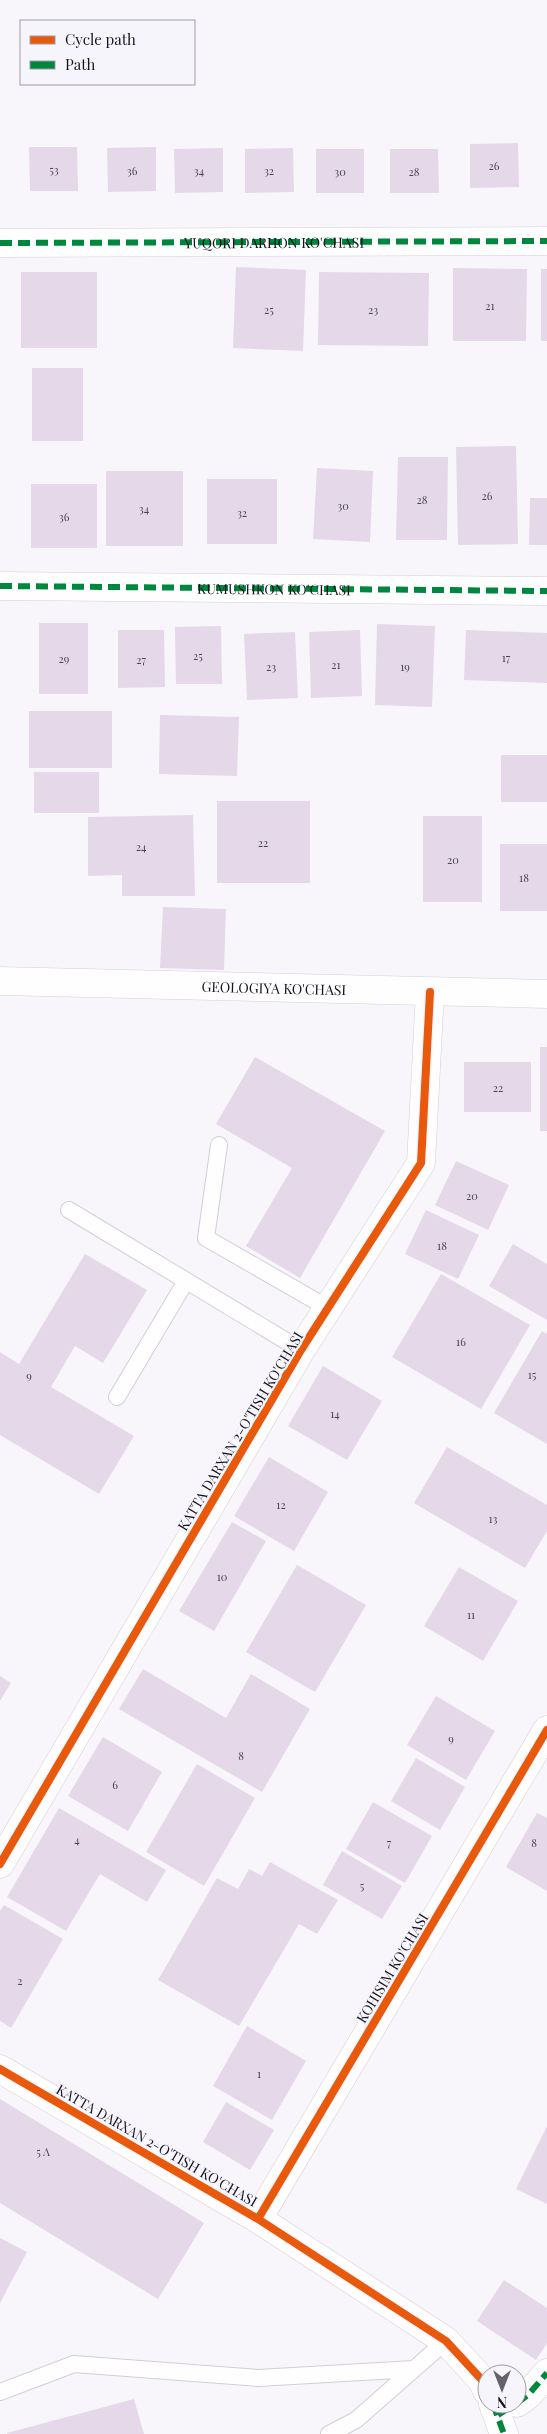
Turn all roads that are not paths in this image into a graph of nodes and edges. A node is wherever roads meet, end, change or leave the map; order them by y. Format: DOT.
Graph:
graph roads {
  1 [pos="547,241"];
  2 [pos="0,244"];
  3 [pos="0,586"];
  4 [pos="547,591"];
  5 [pos="0,981"];
  6 [pos="430,992"];
  7 [pos="547,994"];
  8 [pos="219,1145"];
  9 [pos="69,1210"];
  10 [pos="186,1281"];
  11 [pos="328,1308"];
  12 [pos="301,1350"];
  13 [pos="117,1397"];
  14 [pos="547,1730"];
  15 [pos="0,1864"];
  16 [pos="0,2069"];
  17 [pos="258,2218"];
  18 [pos="446,2341"];
  19 [pos="414,2368"];
  20 [pos="547,2373"];
  21 [pos="477,2375"];
  22 [pos="0,2392"];
  23 [pos="527,2396"];
  24 [pos="329,2434"];
  1 -- 2 [label="street, YUQORI DARHON KO'CHASI"];
  3 -- 4 [label="street, KUMUSHKON KO'CHASI"];
  5 -- 6 [label="street, GEOLOGIYA KO'CHASI"];
  6 -- 7 [label="street, GEOLOGIYA KO'CHASI"];
  6 -- 11 [label="street, KATTA DARXAN 2-O'TISH KO'CHASI"];
  8 -- 11 [label="lane"];
  9 -- 10 [label="lane"];
  10 -- 12 [label="lane"];
  10 -- 13 [label="lane"];
  11 -- 12 [label="street, KATTA DARXAN 2-O'TISH KO'CHASI"];
  12 -- 15 [label="street, KATTA DARXAN 2-O'TISH KO'CHASI"];
  14 -- 17 [label="street, KOHISIM KO'CHASI"];
  16 -- 17 [label="street, KATTA DARXAN 2-O'TISH KO'CHASI"];
  17 -- 18 [label="street, KATTA DARXAN 2-O'TISH KO'CHASI"];
  18 -- 19 [label="lane"];
  18 -- 21 [label="street, KATTA DARXAN 2-O'TISH KO'CHASI"];
  19 -- 22 [label="lane"];
  19 -- 24 [label="lane"];
  20 -- 23 [label="street"];
}
